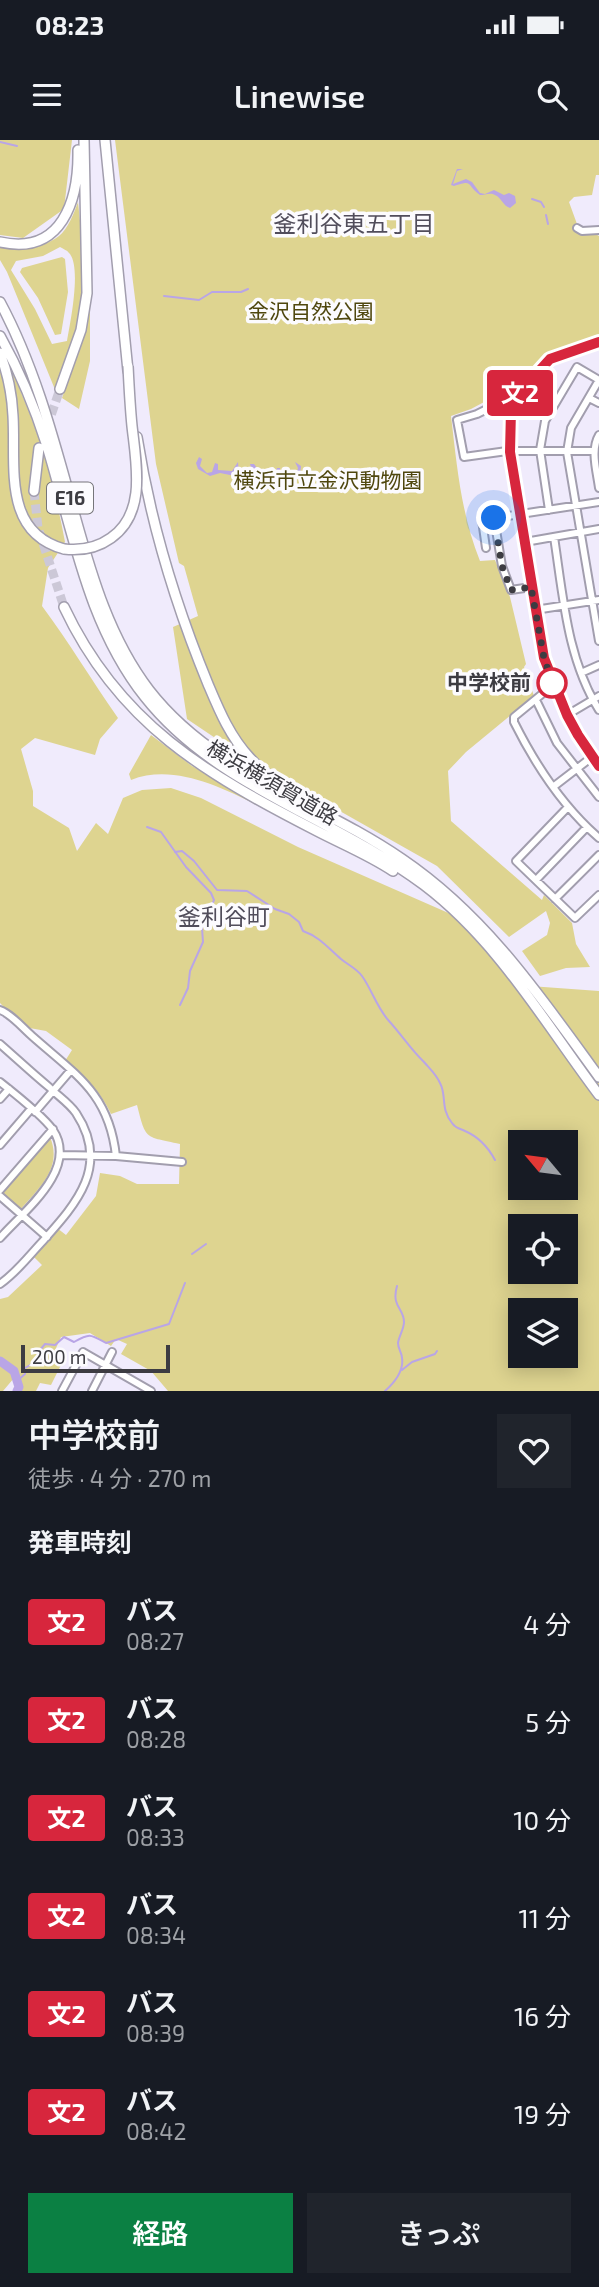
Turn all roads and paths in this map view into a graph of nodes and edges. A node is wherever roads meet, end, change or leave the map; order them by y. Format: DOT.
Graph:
graph roads {
  1 [pos="78,140"];
  2 [pos="84,140"];
  3 [pos="105,140"];
  4 [pos="577,228"];
  5 [pos="599,230"];
  6 [pos="0,242"];
  7 [pos="0,302"];
  8 [pos="0,336"];
  9 [pos="599,342"];
  10 [pos="0,353"];
  11 [pos="128,366"];
  12 [pos="599,380"];
  13 [pos="60,389"];
  14 [pos="589,397"];
  15 [pos="599,403"];
  16 [pos="513,405"];
  17 [pos="599,435"];
  18 [pos="39,448"];
  19 [pos="540,450"];
  20 [pos="510,452"];
  21 [pos="567,452"];
  22 [pos="594,452"];
  23 [pos="599,488"];
  24 [pos="34,491"];
  25 [pos="599,502"];
  26 [pos="576,506"];
  27 [pos="549,510"];
  28 [pos="519,514"];
  29 [pos="494,518"];
  30 [pos="599,529"];
  31 [pos="580,532"];
  32 [pos="554,537"];
  33 [pos="525,542"];
  34 [pos="486,548"];
  35 [pos="531,587"];
  36 [pos="599,600"];
  37 [pos="591,601"];
  38 [pos="565,605"];
  39 [pos="64,607"];
  40 [pos="536,610"];
  41 [pos="599,640"];
  42 [pos="599,664"];
  43 [pos="581,673"];
  44 [pos="553,685"];
  45 [pos="146,693"];
  46 [pos="596,698"];
  47 [pos="536,700"];
  48 [pos="599,710"];
  49 [pos="567,715"];
  50 [pos="172,721"];
  51 [pos="592,757"];
  52 [pos="599,766"];
  53 [pos="576,770"];
  54 [pos="553,787"];
  55 [pos="599,797"];
  56 [pos="568,807"];
  57 [pos="587,827"];
  58 [pos="599,838"];
  59 [pos="599,855"];
  60 [pos="536,880"];
  61 [pos="434,881"];
  62 [pos="599,895"];
  63 [pos="555,899"];
  64 [pos="461,916"];
  65 [pos="474,924"];
  66 [pos="0,1010"];
  67 [pos="559,1030"];
  68 [pos="0,1044"];
  69 [pos="71,1070"];
  70 [pos="599,1077"];
  71 [pos="0,1082"];
  72 [pos="9,1089"];
  73 [pos="53,1091"];
  74 [pos="599,1095"];
  75 [pos="0,1099"];
  76 [pos="33,1111"];
  77 [pos="52,1129"];
  78 [pos="0,1145"];
  79 [pos="61,1155"];
  80 [pos="89,1156"];
  81 [pos="116,1156"];
  82 [pos="182,1162"];
  83 [pos="0,1190"];
  84 [pos="0,1196"];
  85 [pos="21,1214"];
  86 [pos="47,1237"];
  87 [pos="0,1238"];
  88 [pos="0,1284"];
  89 [pos="112,1352"];
  90 [pos="106,1365"];
  91 [pos="62,1391"];
  92 [pos="92,1391"];
  93 [pos="151,1391"];
  1 -- 6 [label="highway"];
  2 -- 13 [label="highway"];
  3 -- 11 [label="highway, E16"];
  4 -- 5 [label="street"];
  7 -- 45 [label="highway, 横浜横須賀道路 / E16"];
  8 -- 45 [label="highway, 横浜横須賀道路 / E16"];
  9 -- 16 [label="street"];
  10 -- 11 [label="highway, E16, bridge"];
  11 -- 61 [label="highway, E16, bridge"];
  12 -- 14 [label="street"];
  12 -- 19 [label="street"];
  14 -- 15 [label="street"];
  14 -- 21 [label="street"];
  16 -- 20 [label="street"];
  16 -- 20 [label="street"];
  17 -- 22 [label="street"];
  18 -- 24 [label="highway, E16"];
  19 -- 20 [label="street"];
  19 -- 21 [label="street"];
  19 -- 27 [label="street"];
  20 -- 28 [label="street"];
  21 -- 22 [label="street"];
  21 -- 26 [label="street"];
  22 -- 23 [label="street"];
  25 -- 26 [label="street"];
  26 -- 27 [label="street"];
  26 -- 31 [label="street"];
  27 -- 28 [label="street"];
  28 -- 29 [label="street"];
  28 -- 33 [label="street"];
  29 -- 34 [label="street"];
  29 -- 35 [label="street"];
  30 -- 31 [label="street"];
  31 -- 32 [label="street"];
  31 -- 37 [label="street"];
  32 -- 33 [label="street"];
  32 -- 38 [label="street"];
  33 -- 35 [label="street"];
  35 -- 40 [label="street"];
  36 -- 37 [label="street"];
  37 -- 38 [label="street"];
  37 -- 41 [label="street"];
  38 -- 40 [label="street"];
  38 -- 43 [label="street"];
  39 -- 64 [label="highway, E16"];
  40 -- 44 [label="street"];
  42 -- 43 [label="street"];
  43 -- 46 [label="street"];
  44 -- 47 [label="street"];
  44 -- 49 [label="street"];
  45 -- 50 [label="highway, 横浜横須賀道路 / E16"];
  46 -- 48 [label="street"];
  46 -- 49 [label="street"];
  47 -- 53 [label="street"];
  47 -- 54 [label="street"];
  49 -- 51 [label="street"];
  50 -- 61 [label="highway, 横浜横須賀道路 / E16"];
  50 -- 64 [label="highway, 横浜横須賀道路 / E16"];
  51 -- 52 [label="street"];
  51 -- 53 [label="street"];
  53 -- 54 [label="street"];
  53 -- 55 [label="street"];
  54 -- 56 [label="street"];
  56 -- 57 [label="street"];
  56 -- 60 [label="street"];
  57 -- 58 [label="street"];
  57 -- 60 [label="street"];
  59 -- 63 [label="street"];
  60 -- 63 [label="street"];
  61 -- 65 [label="highway, 横浜横須賀道路 / E16"];
  62 -- 63 [label="street"];
  64 -- 65 [label="highway, 横浜横須賀道路 / E16"];
  65 -- 67 [label="highway, 横浜横須賀道路 / E16"];
  66 -- 69 [label="street"];
  67 -- 70 [label="highway, 横浜横須賀道路 / E16"];
  67 -- 74 [label="highway, 横浜横須賀道路 / E16"];
  68 -- 73 [label="street"];
  69 -- 73 [label="street"];
  69 -- 81 [label="street"];
  71 -- 72 [label="street"];
  72 -- 75 [label="street"];
  72 -- 76 [label="street"];
  73 -- 76 [label="street"];
  73 -- 80 [label="street"];
  76 -- 77 [label="street"];
  76 -- 78 [label="street"];
  77 -- 79 [label="street"];
  77 -- 83 [label="street"];
  79 -- 80 [label="street"];
  79 -- 85 [label="street"];
  80 -- 81 [label="street"];
  80 -- 86 [label="street"];
  81 -- 82 [label="street"];
  84 -- 85 [label="street"];
  85 -- 86 [label="street"];
  85 -- 87 [label="street"];
  86 -- 88 [label="street"];
  89 -- 90 [label="street"];
  90 -- 91 [label="street"];
  90 -- 92 [label="street"];
  90 -- 93 [label="street"];
}
